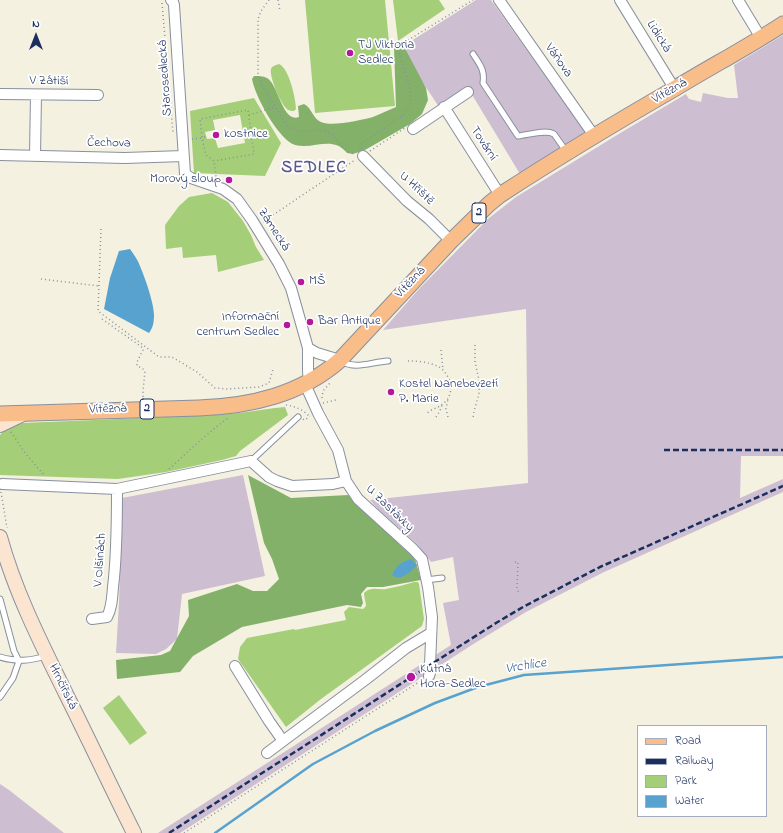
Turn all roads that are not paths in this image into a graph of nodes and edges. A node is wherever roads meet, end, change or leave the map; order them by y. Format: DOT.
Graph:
graph roads {
  1 [pos="171,0"];
  2 [pos="499,0"];
  3 [pos="620,0"];
  4 [pos="738,0"];
  5 [pos="783,24"];
  6 [pos="761,38"];
  7 [pos="473,54"];
  8 [pos="674,88"];
  9 [pos="468,92"];
  10 [pos="0,94"];
  11 [pos="36,94"];
  12 [pos="98,95"];
  13 [pos="444,107"];
  14 [pos="412,129"];
  15 [pos="595,137"];
  16 [pos="567,153"];
  17 [pos="0,155"];
  18 [pos="35,156"];
  19 [pos="183,156"];
  20 [pos="362,156"];
  21 [pos="500,195"];
  22 [pos="450,241"];
  23 [pos="308,348"];
  24 [pos="340,360"];
  25 [pos="388,361"];
  26 [pos="307,383"];
  27 [pos="24,413"];
  28 [pos="0,414"];
  29 [pos="298,417"];
  30 [pos="5,427"];
  31 [pos="251,461"];
  32 [pos="346,481"];
  33 [pos="2,484"];
  34 [pos="117,489"];
  35 [pos="0,537"];
  36 [pos="442,578"];
  37 [pos="426,580"];
  38 [pos="0,599"];
  39 [pos="92,619"];
  40 [pos="431,633"];
  41 [pos="47,656"];
  42 [pos="0,657"];
  43 [pos="19,661"];
  44 [pos="235,666"];
  45 [pos="429,676"];
  46 [pos="0,697"];
  47 [pos="283,741"];
  48 [pos="267,753"];
  49 [pos="134,833"];
  1 -- 19 [label="street, Starosedlecká"];
  2 -- 15 [label="street, Váňova"];
  3 -- 8 [label="street, Lidická"];
  4 -- 6 [label="street"];
  5 -- 6 [label="main road, Vítězná / 2"];
  6 -- 8 [label="main road, Vítězná / 2"];
  7 -- 16 [label="lane"];
  8 -- 15 [label="main road, Vítězná / 2"];
  9 -- 13 [label="street"];
  10 -- 11 [label="street, V Zátiší"];
  11 -- 12 [label="street, V Zátiší"];
  11 -- 18 [label="street"];
  13 -- 14 [label="street"];
  13 -- 21 [label="street, Tovární"];
  15 -- 16 [label="main road, Vítězná / 2"];
  16 -- 21 [label="main road, Vítězná / 2"];
  17 -- 18 [label="street, Čechova"];
  18 -- 19 [label="street, Čechova"];
  19 -- 23 [label="street, Zámecká"];
  20 -- 22 [label="street, U Hřiště"];
  21 -- 22 [label="main road, Vítězná / 2"];
  22 -- 24 [label="main road, Vítězná / 2"];
  23 -- 24 [label="street"];
  23 -- 26 [label="street, Zámecká"];
  24 -- 25 [label="lane"];
  24 -- 26 [label="main road, Vítězná / 2"];
  26 -- 27 [label="main road, Vítězná / 2"];
  26 -- 32 [label="street, U Zastávky"];
  27 -- 28 [label="main road, Vítězná / 2"];
  27 -- 30 [label="main road"];
  29 -- 31 [label="lane"];
  31 -- 32 [label="street"];
  31 -- 34 [label="street"];
  32 -- 37 [label="street, U Zastávky"];
  33 -- 34 [label="street"];
  34 -- 39 [label="street, V Olšinách"];
  35 -- 41 [label="main road, Hrnčířská"];
  36 -- 37 [label="lane"];
  37 -- 40 [label="street, U Zastávky"];
  38 -- 43 [label="lane"];
  40 -- 45 [label="street, U Zastávky"];
  40 -- 47 [label="street"];
  41 -- 43 [label="lane"];
  41 -- 49 [label="main road, Hrnčířská"];
  42 -- 43 [label="lane"];
  43 -- 46 [label="lane"];
  44 -- 47 [label="street"];
  47 -- 48 [label="street"];
}
